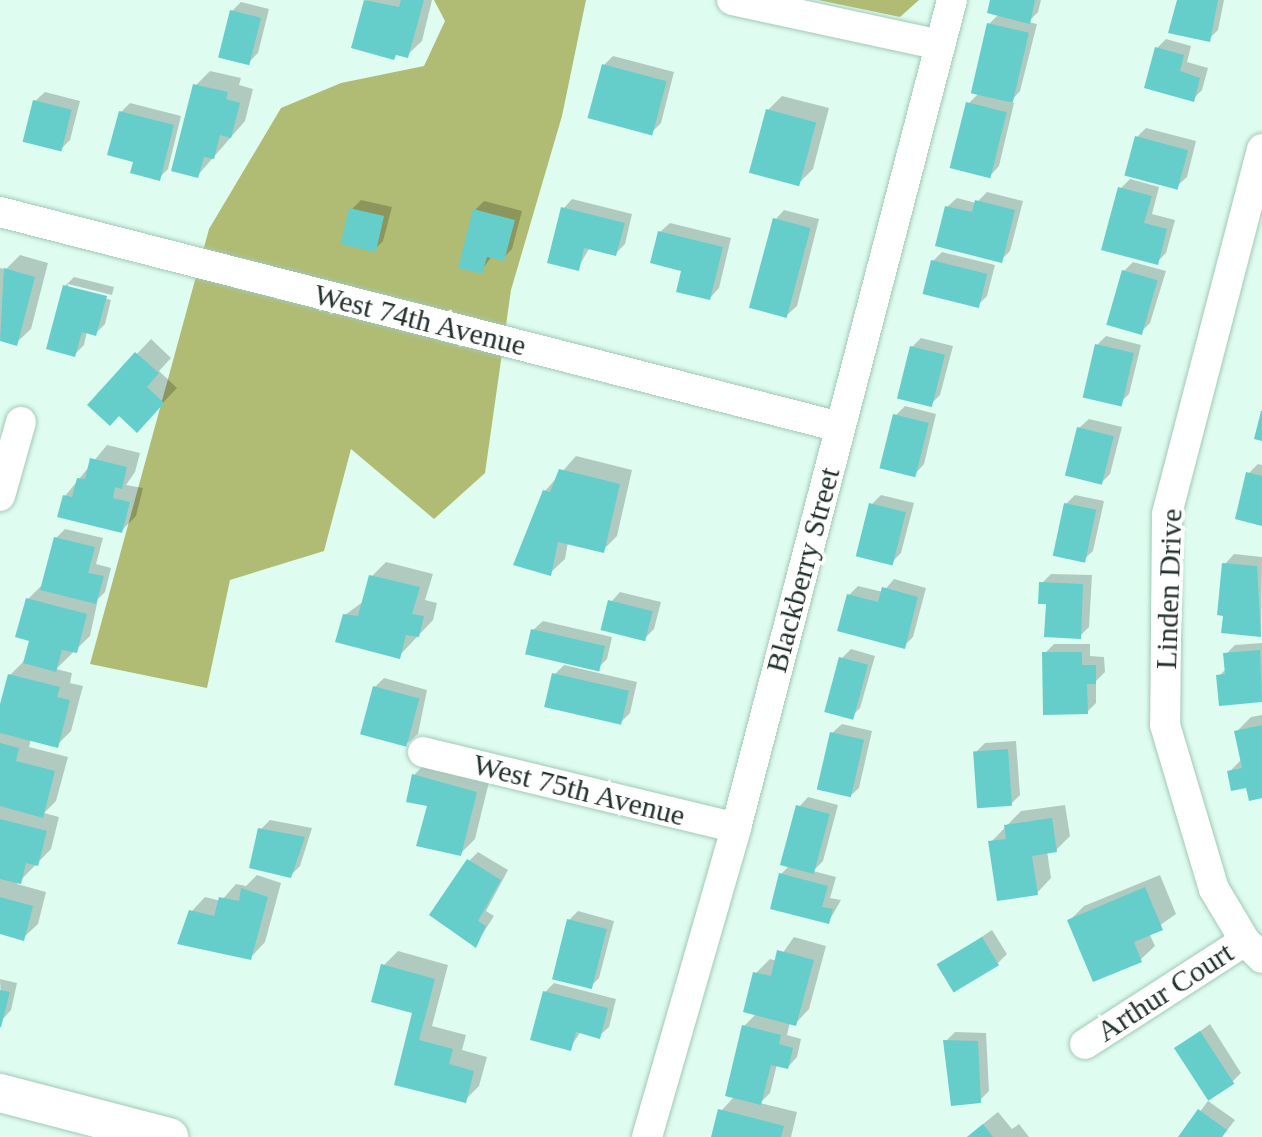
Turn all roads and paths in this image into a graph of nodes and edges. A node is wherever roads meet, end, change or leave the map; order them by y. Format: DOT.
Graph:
graph roads {
  1 [pos="732,0"];
  2 [pos="952,0"];
  3 [pos="940,44"];
  4 [pos="1262,150"];
  5 [pos="0,212"];
  6 [pos="21,422"];
  7 [pos="840,428"];
  8 [pos="0,496"];
  9 [pos="423,752"];
  10 [pos="736,828"];
  11 [pos="1254,950"];
  12 [pos="1085,1044"];
  13 [pos="0,1093"];
  14 [pos="168,1137"];
  15 [pos="647,1137"];
  1 -- 3 [label="street"];
  2 -- 3 [label="street, Blackberry Street"];
  3 -- 7 [label="street, Blackberry Street"];
  4 -- 11 [label="street, Linden Drive"];
  5 -- 7 [label="street, West 74th Avenue"];
  6 -- 8 [label="street"];
  7 -- 10 [label="street, Blackberry Street"];
  9 -- 10 [label="street, West 75th Avenue"];
  10 -- 15 [label="street, Blackberry Street"];
  11 -- 12 [label="street, Arthur Court"];
  13 -- 14 [label="street"];
}
